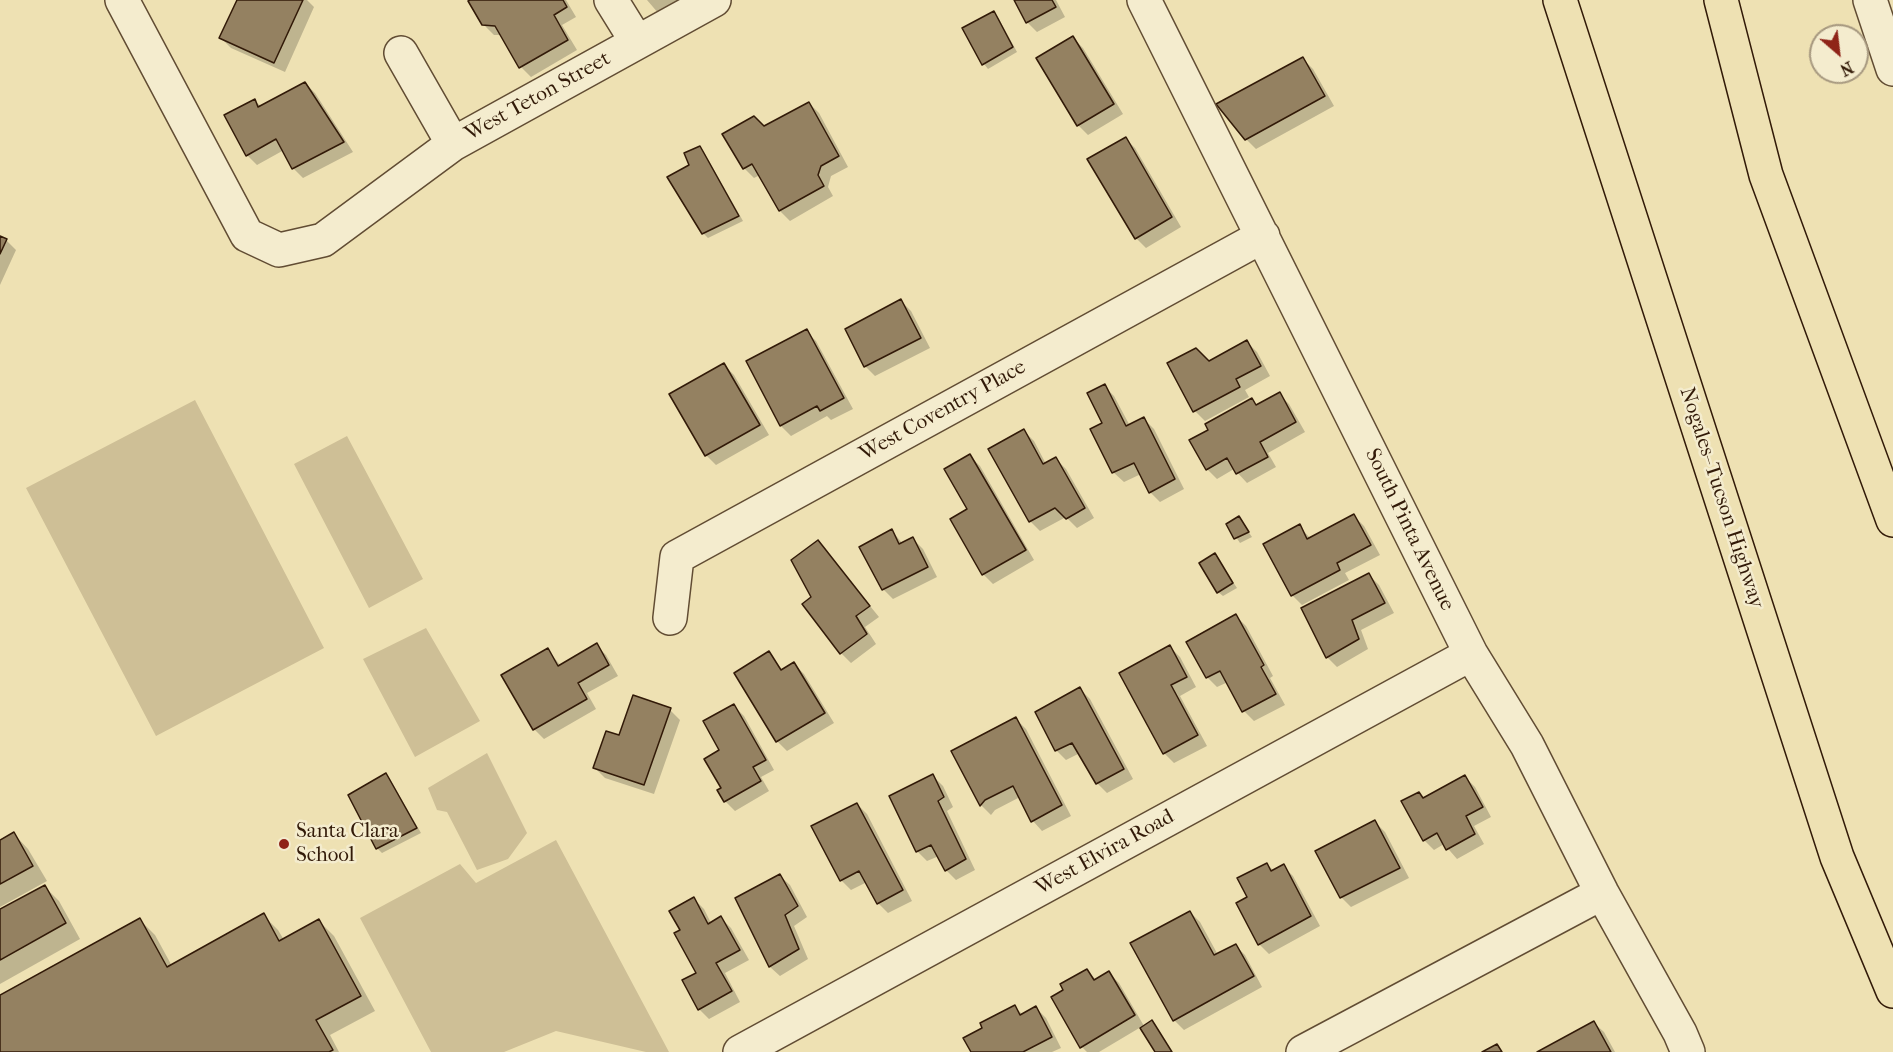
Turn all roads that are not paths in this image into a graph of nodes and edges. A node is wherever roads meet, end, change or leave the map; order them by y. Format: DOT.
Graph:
graph roads {
  1 [pos="122,0"];
  2 [pos="611,0"];
  3 [pos="714,0"];
  4 [pos="1144,0"];
  5 [pos="1560,0"];
  6 [pos="1721,0"];
  7 [pos="1870,0"];
  8 [pos="637,42"];
  9 [pos="401,53"];
  10 [pos="1893,69"];
  11 [pos="453,144"];
  12 [pos="1263,236"];
  13 [pos="1893,520"];
  14 [pos="670,618"];
  15 [pos="1471,654"];
  16 [pos="1602,892"];
  17 [pos="1893,991"];
  18 [pos="740,1052"];
  19 [pos="1304,1052"];
  20 [pos="1688,1052"];
  1 -- 11 [label="street"];
  2 -- 8 [label="street"];
  3 -- 8 [label="street, West Teton Street"];
  4 -- 12 [label="street, South Pinta Avenue"];
  5 -- 17 [label="highway, Nogales–Tucson Highway"];
  6 -- 13 [label="highway"];
  7 -- 10 [label="street"];
  8 -- 11 [label="street, West Teton Street"];
  9 -- 11 [label="street, West Teton Street"];
  12 -- 14 [label="street, West Coventry Place"];
  12 -- 15 [label="street, South Pinta Avenue"];
  15 -- 16 [label="street, South Pinta Avenue"];
  15 -- 18 [label="street, West Elvira Road"];
  16 -- 19 [label="street"];
  16 -- 20 [label="street, South Pinta Avenue"];
}
